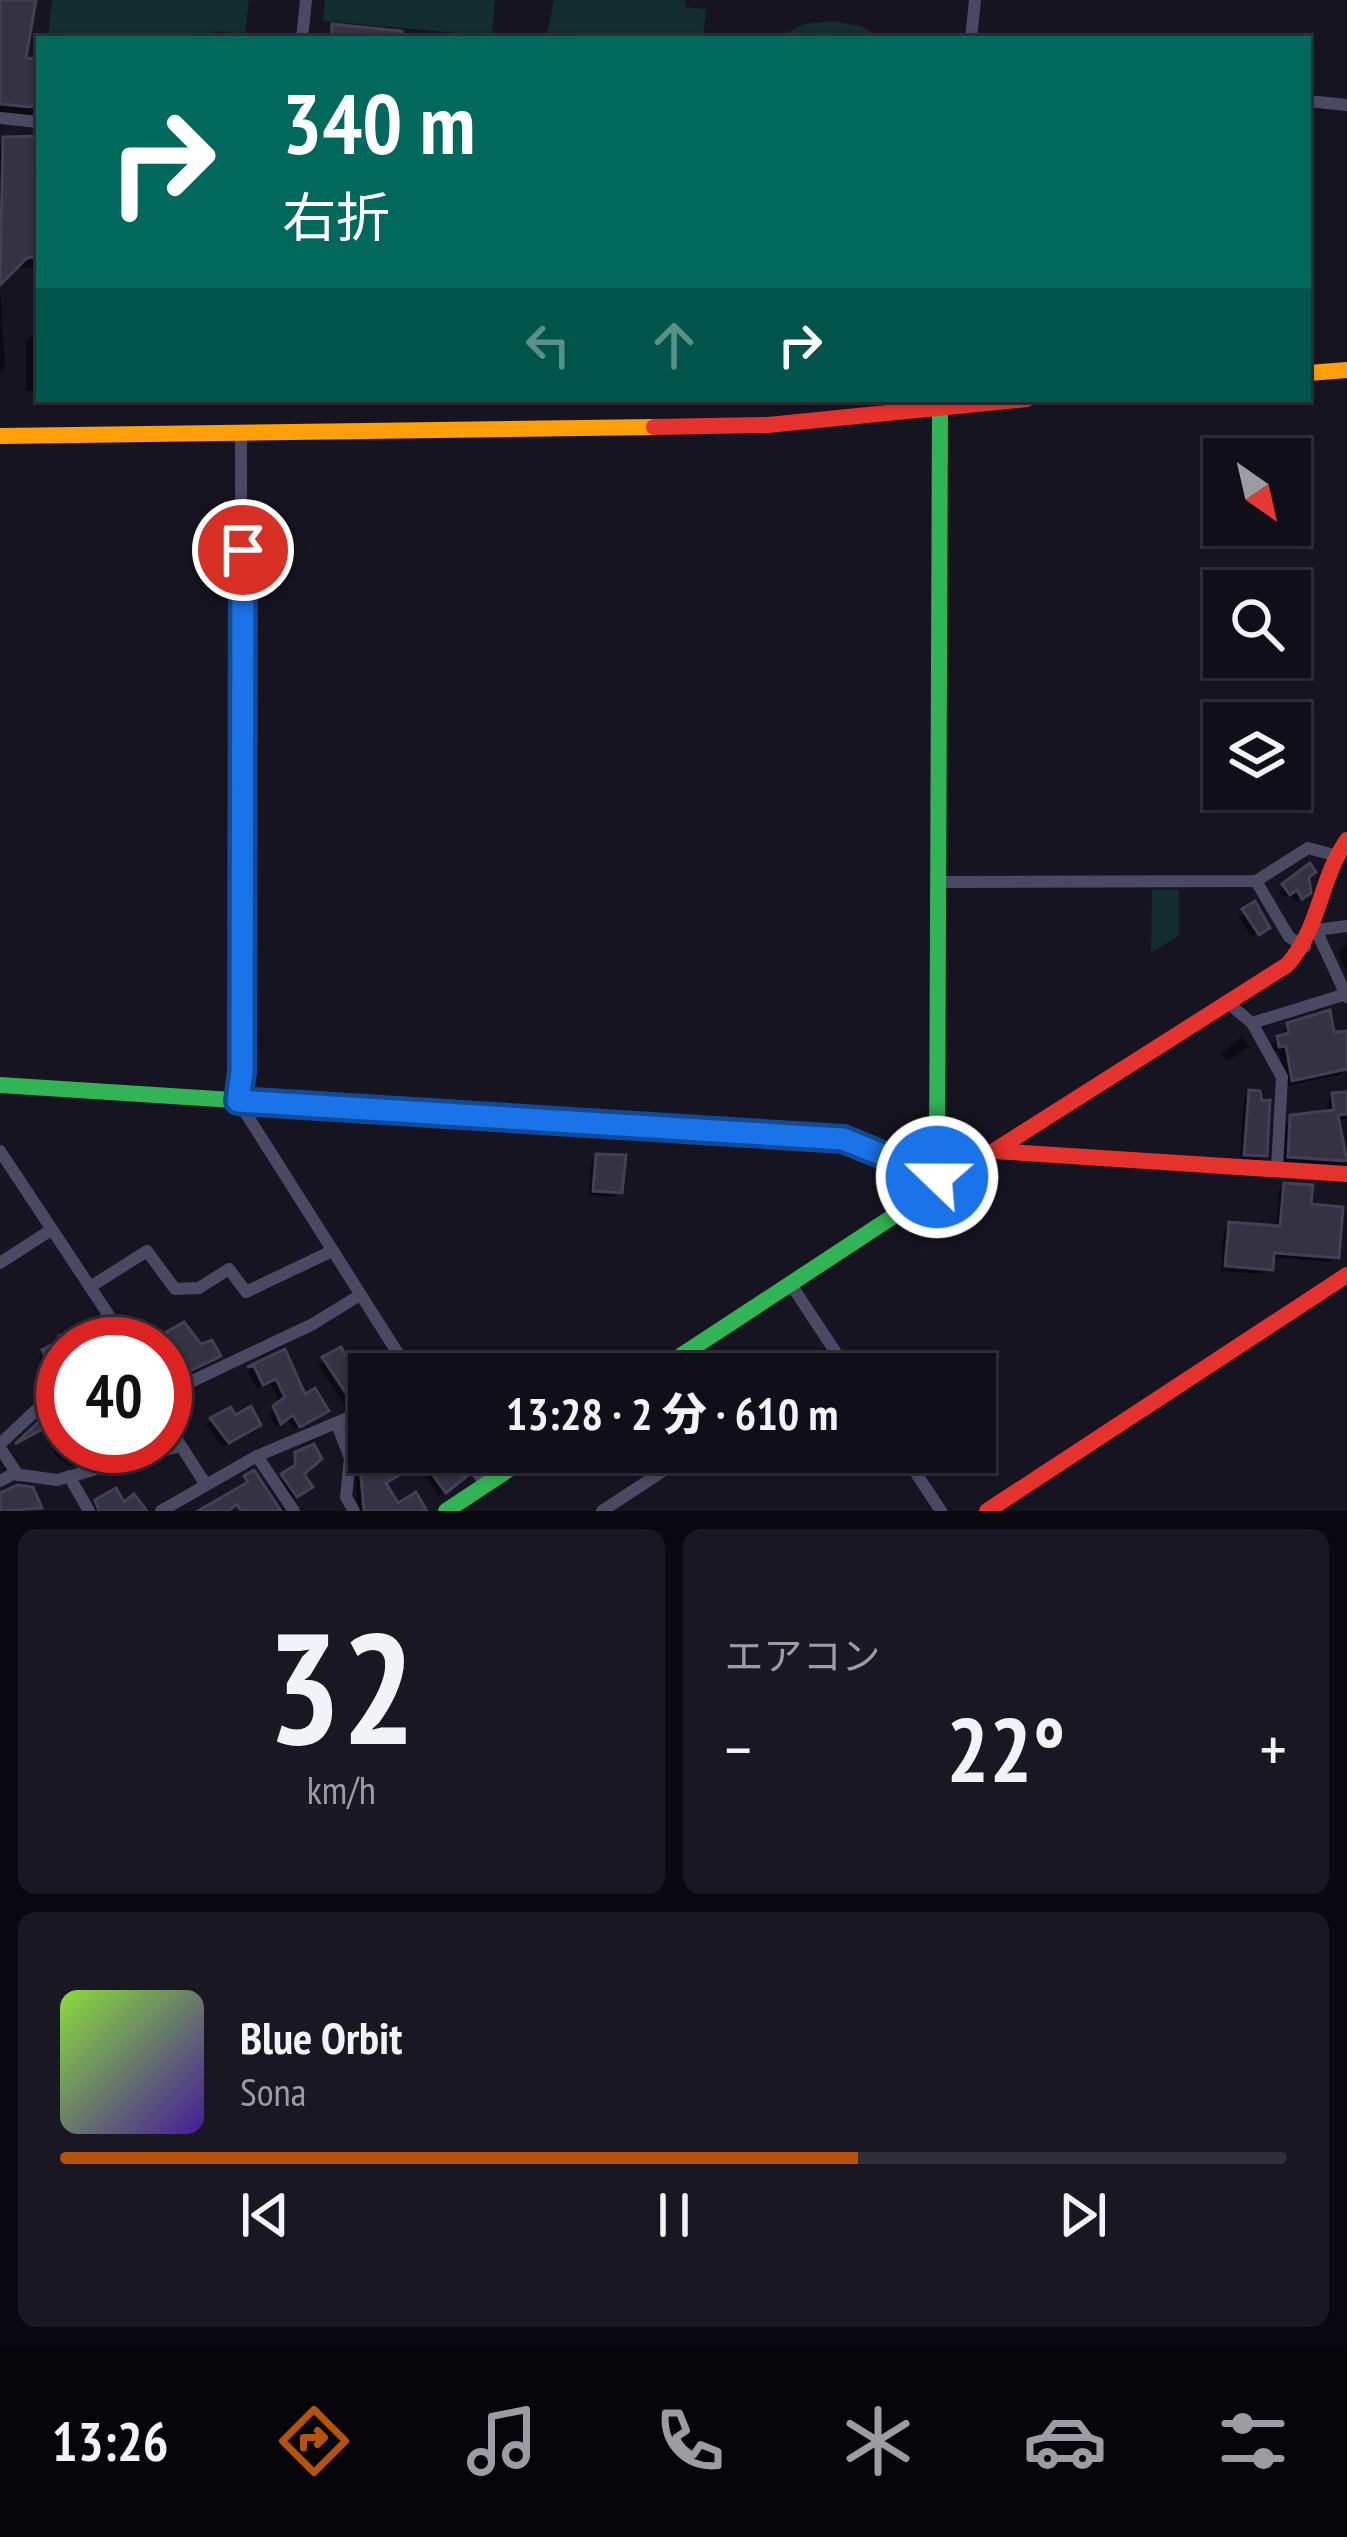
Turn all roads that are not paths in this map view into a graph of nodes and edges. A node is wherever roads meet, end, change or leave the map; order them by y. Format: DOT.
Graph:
graph roads {
  1 [pos="306,0"];
  2 [pos="974,0"];
  3 [pos="302,36"];
  4 [pos="971,36"];
  5 [pos="1311,101"];
  6 [pos="1347,105"];
  7 [pos="0,118"];
  8 [pos="36,122"];
  9 [pos="1347,370"];
  10 [pos="1311,373"];
  11 [pos="941,403"];
  12 [pos="241,433"];
  13 [pos="0,436"];
  14 [pos="1347,840"];
  15 [pos="1334,855"];
  16 [pos="1256,881"];
  17 [pos="938,882"];
  18 [pos="1347,926"];
  19 [pos="1316,930"];
  20 [pos="1305,946"];
  21 [pos="1346,995"];
  22 [pos="1228,1004"];
  23 [pos="1252,1023"];
  24 [pos="0,1085"];
  25 [pos="238,1101"];
  26 [pos="0,1151"];
  27 [pos="994,1151"];
  28 [pos="1277,1168"];
  29 [pos="1347,1174"];
  30 [pos="942,1179"];
  31 [pos="51,1230"];
  32 [pos="332,1252"];
  33 [pos="0,1263"];
  34 [pos="1347,1275"];
  35 [pos="790,1283"];
  36 [pos="90,1287"];
  37 [pos="360,1295"];
  38 [pos="107,1317"];
  39 [pos="397,1353"];
  40 [pos="685,1353"];
  41 [pos="836,1353"];
  42 [pos="192,1381"];
  43 [pos="36,1411"];
  44 [pos="348,1419"];
  45 [pos="337,1424"];
  46 [pos="0,1446"];
  47 [pos="257,1456"];
  48 [pos="192,1465"];
  49 [pos="80,1473"];
  50 [pos="478,1473"];
  51 [pos="504,1473"];
  52 [pos="660,1473"];
  53 [pos="916,1473"];
  54 [pos="18,1475"];
  55 [pos="69,1476"];
  56 [pos="0,1480"];
  57 [pos="206,1485"];
  58 [pos="486,1485"];
  59 [pos="89,1511"];
  60 [pos="161,1511"];
  61 [pos="294,1511"];
  62 [pos="354,1511"];
  63 [pos="446,1511"];
  64 [pos="602,1511"];
  65 [pos="940,1511"];
  66 [pos="987,1511"];
  1 -- 3 [label="street"];
  2 -- 4 [label="street"];
  5 -- 6 [label="street"];
  7 -- 8 [label="street"];
  9 -- 10 [label="street"];
  11 -- 12 [label="street"];
  11 -- 17 [label="street"];
  12 -- 13 [label="street"];
  12 -- 25 [label="street"];
  14 -- 15 [label="street"];
  15 -- 16 [label="street"];
  15 -- 19 [label="street"];
  16 -- 17 [label="street"];
  16 -- 20 [label="street"];
  17 -- 30 [label="street"];
  18 -- 19 [label="street"];
  19 -- 20 [label="street"];
  19 -- 21 [label="street"];
  20 -- 22 [label="street"];
  21 -- 23 [label="street"];
  22 -- 23 [label="street"];
  22 -- 27 [label="street"];
  23 -- 28 [label="street"];
  24 -- 25 [label="street"];
  25 -- 30 [label="street"];
  25 -- 32 [label="street"];
  26 -- 31 [label="street"];
  27 -- 28 [label="street"];
  27 -- 30 [label="street"];
  28 -- 29 [label="street"];
  30 -- 35 [label="street"];
  31 -- 33 [label="street"];
  31 -- 36 [label="street"];
  32 -- 36 [label="street"];
  32 -- 37 [label="street"];
  34 -- 66 [label="street"];
  35 -- 40 [label="street"];
  35 -- 41 [label="street"];
  36 -- 38 [label="street"];
  37 -- 39 [label="street"];
  37 -- 42 [label="street"];
  43 -- 46 [label="street"];
  44 -- 45 [label="street"];
  45 -- 47 [label="street"];
  45 -- 62 [label="street"];
  46 -- 54 [label="street"];
  47 -- 57 [label="street"];
  47 -- 61 [label="street"];
  48 -- 57 [label="street"];
  49 -- 55 [label="street"];
  50 -- 58 [label="street"];
  51 -- 58 [label="street"];
  52 -- 64 [label="street"];
  53 -- 65 [label="street"];
  54 -- 55 [label="street"];
  54 -- 56 [label="street"];
  55 -- 59 [label="street"];
  57 -- 60 [label="street"];
  58 -- 63 [label="street"];
}
